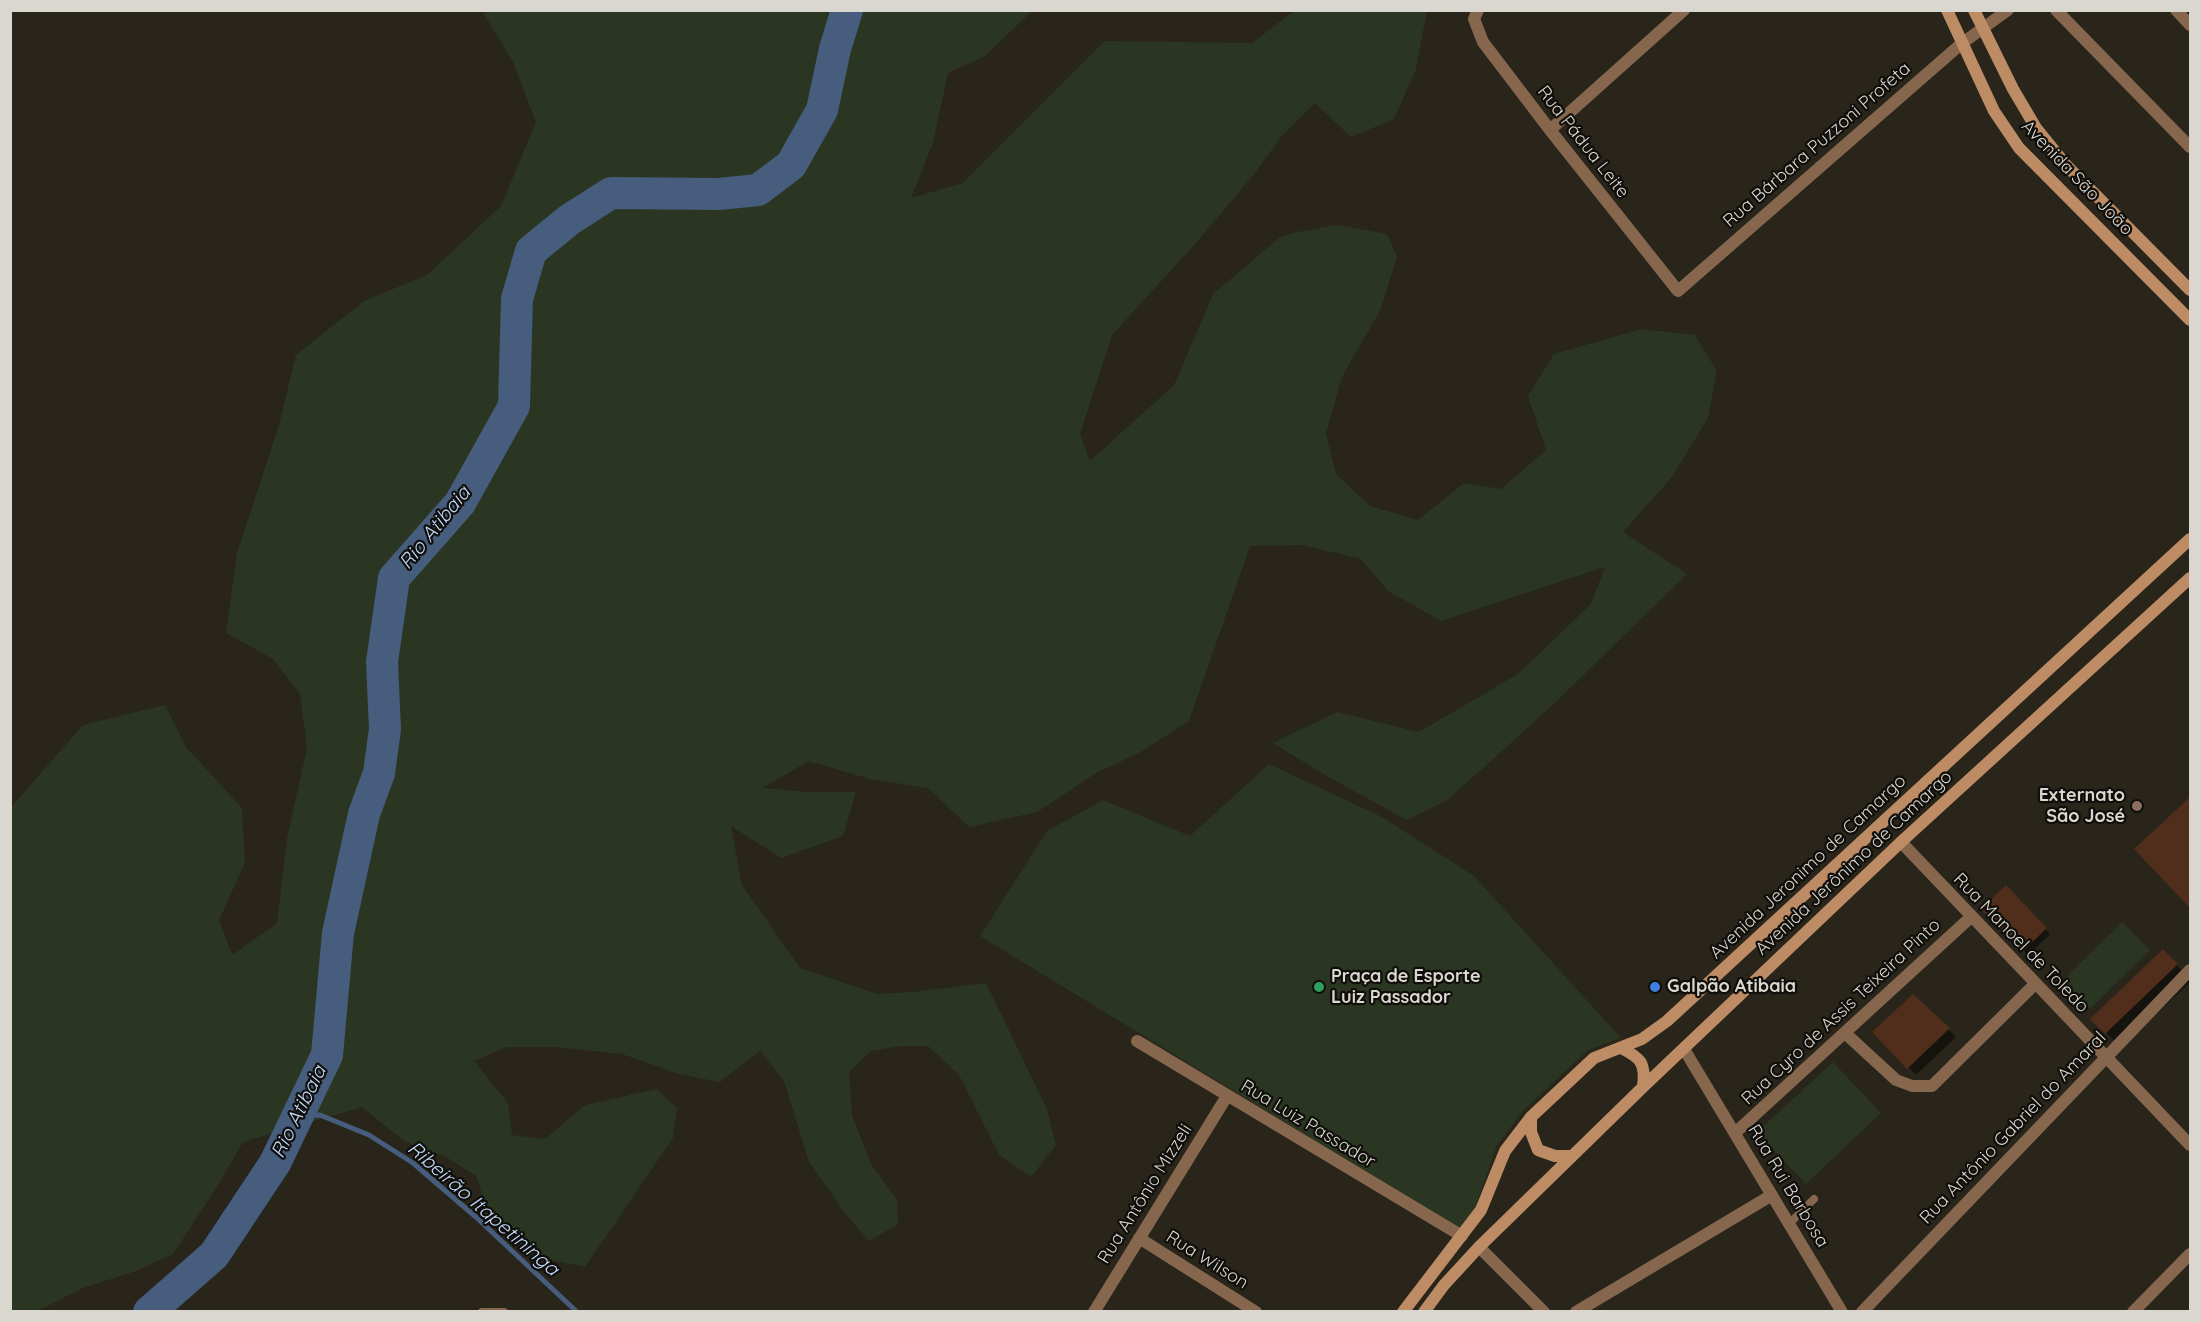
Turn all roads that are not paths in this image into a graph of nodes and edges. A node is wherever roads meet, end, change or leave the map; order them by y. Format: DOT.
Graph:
graph roads {
  1 [pos="1478,10"];
  2 [pos="1684,10"];
  3 [pos="1947,10"];
  4 [pos="1974,10"];
  5 [pos="2008,10"];
  6 [pos="2056,10"];
  7 [pos="2176,10"];
  8 [pos="2190,25"];
  9 [pos="1981,28"];
  10 [pos="1961,44"];
  11 [pos="1550,130"];
  12 [pos="2190,147"];
  13 [pos="2127,226"];
  14 [pos="2112,241"];
  15 [pos="2190,290"];
  16 [pos="1678,291"];
  17 [pos="2190,320"];
  18 [pos="2190,539"];
  19 [pos="2190,578"];
  20 [pos="1901,842"];
  21 [pos="1971,917"];
  22 [pos="2190,970"];
  23 [pos="2035,984"];
  24 [pos="1845,1033"];
  25 [pos="1137,1041"];
  26 [pos="1620,1048"];
  27 [pos="1684,1049"];
  28 [pos="2105,1057"];
  29 [pos="1643,1087"];
  30 [pos="1227,1096"];
  31 [pos="1531,1117"];
  32 [pos="1735,1133"];
  33 [pos="2190,1145"];
  34 [pos="1571,1156"];
  35 [pos="1772,1194"];
  36 [pos="1814,1199"];
  37 [pos="1789,1224"];
  38 [pos="1462,1236"];
  39 [pos="1139,1238"];
  40 [pos="1479,1247"];
  41 [pos="2190,1254"];
  42 [pos="482,1311"];
  43 [pos="504,1311"];
  44 [pos="1094,1311"];
  45 [pos="1256,1311"];
  46 [pos="1403,1311"];
  47 [pos="1424,1311"];
  48 [pos="1544,1311"];
  49 [pos="1576,1311"];
  50 [pos="1842,1311"];
  51 [pos="1863,1311"];
  52 [pos="2133,1311"];
  1 -- 11 [label="street, Rua Pádua Leite"];
  2 -- 11 [label="street"];
  3 -- 10 [label="main road, Avenida São João"];
  4 -- 9 [label="main road, Avenida São João"];
  5 -- 9 [label="street, Rua Bárbara Puzzoni Profeta"];
  6 -- 12 [label="street"];
  7 -- 8 [label="street"];
  9 -- 10 [label="street, Rua Bárbara Puzzoni Profeta"];
  9 -- 13 [label="main road, Avenida São João"];
  10 -- 14 [label="main road, Avenida São João"];
  10 -- 16 [label="street, Rua Bárbara Puzzoni Profeta"];
  11 -- 16 [label="street, Rua Pádua Leite"];
  13 -- 14 [label="main road"];
  13 -- 15 [label="main road, Avenida São João"];
  14 -- 17 [label="main road, Avenida São João"];
  18 -- 26 [label="main road, Avenida Jeronimo de Camargo"];
  19 -- 20 [label="main road, Avenida Jerônimo de Camargo"];
  20 -- 21 [label="street, Rua Manoel de Toledo"];
  20 -- 27 [label="main road, Avenida Jerônimo de Camargo"];
  21 -- 23 [label="street, Rua Manoel de Toledo"];
  21 -- 24 [label="street, Rua Cyro de Assis Teixeira Pinto"];
  22 -- 28 [label="street, Rua Antônio Gabriel do Amaral"];
  23 -- 24 [label="street"];
  23 -- 28 [label="street, Rua Manoel de Toledo"];
  24 -- 32 [label="street, Rua Cyro de Assis Teixeira Pinto"];
  25 -- 30 [label="street, Rua Luiz Passador"];
  26 -- 29 [label="main road"];
  26 -- 31 [label="main road, Avenida Jeronimo de Camargo"];
  27 -- 29 [label="main road, Avenida Jerônimo de Camargo"];
  27 -- 32 [label="street, Rua Rui Barbosa"];
  28 -- 33 [label="street, Rua Manoel de Toledo"];
  28 -- 51 [label="street, Rua Antônio Gabriel do Amaral"];
  29 -- 34 [label="main road, Avenida Jerônimo de Camargo"];
  30 -- 38 [label="street, Rua Luiz Passador"];
  30 -- 39 [label="street, Rua Antônio Mizzeli"];
  31 -- 34 [label="main road"];
  31 -- 38 [label="main road, Avenida Jeronimo de Camargo"];
  32 -- 35 [label="street, Rua Rui Barbosa"];
  34 -- 40 [label="main road, Avenida Jerônimo de Camargo"];
  35 -- 37 [label="street, Rua Rui Barbosa"];
  35 -- 49 [label="street"];
  36 -- 37 [label="lane"];
  37 -- 50 [label="street, Rua Rui Barbosa"];
  38 -- 46 [label="main road, Avenida Jeronimo de Camargo"];
  39 -- 44 [label="street, Rua Antônio Mizzeli"];
  39 -- 45 [label="street, Rua Wilson"];
  40 -- 47 [label="main road, Avenida Jerônimo de Camargo"];
  40 -- 48 [label="street"];
  41 -- 52 [label="street"];
  42 -- 43 [label="lane"];
}
